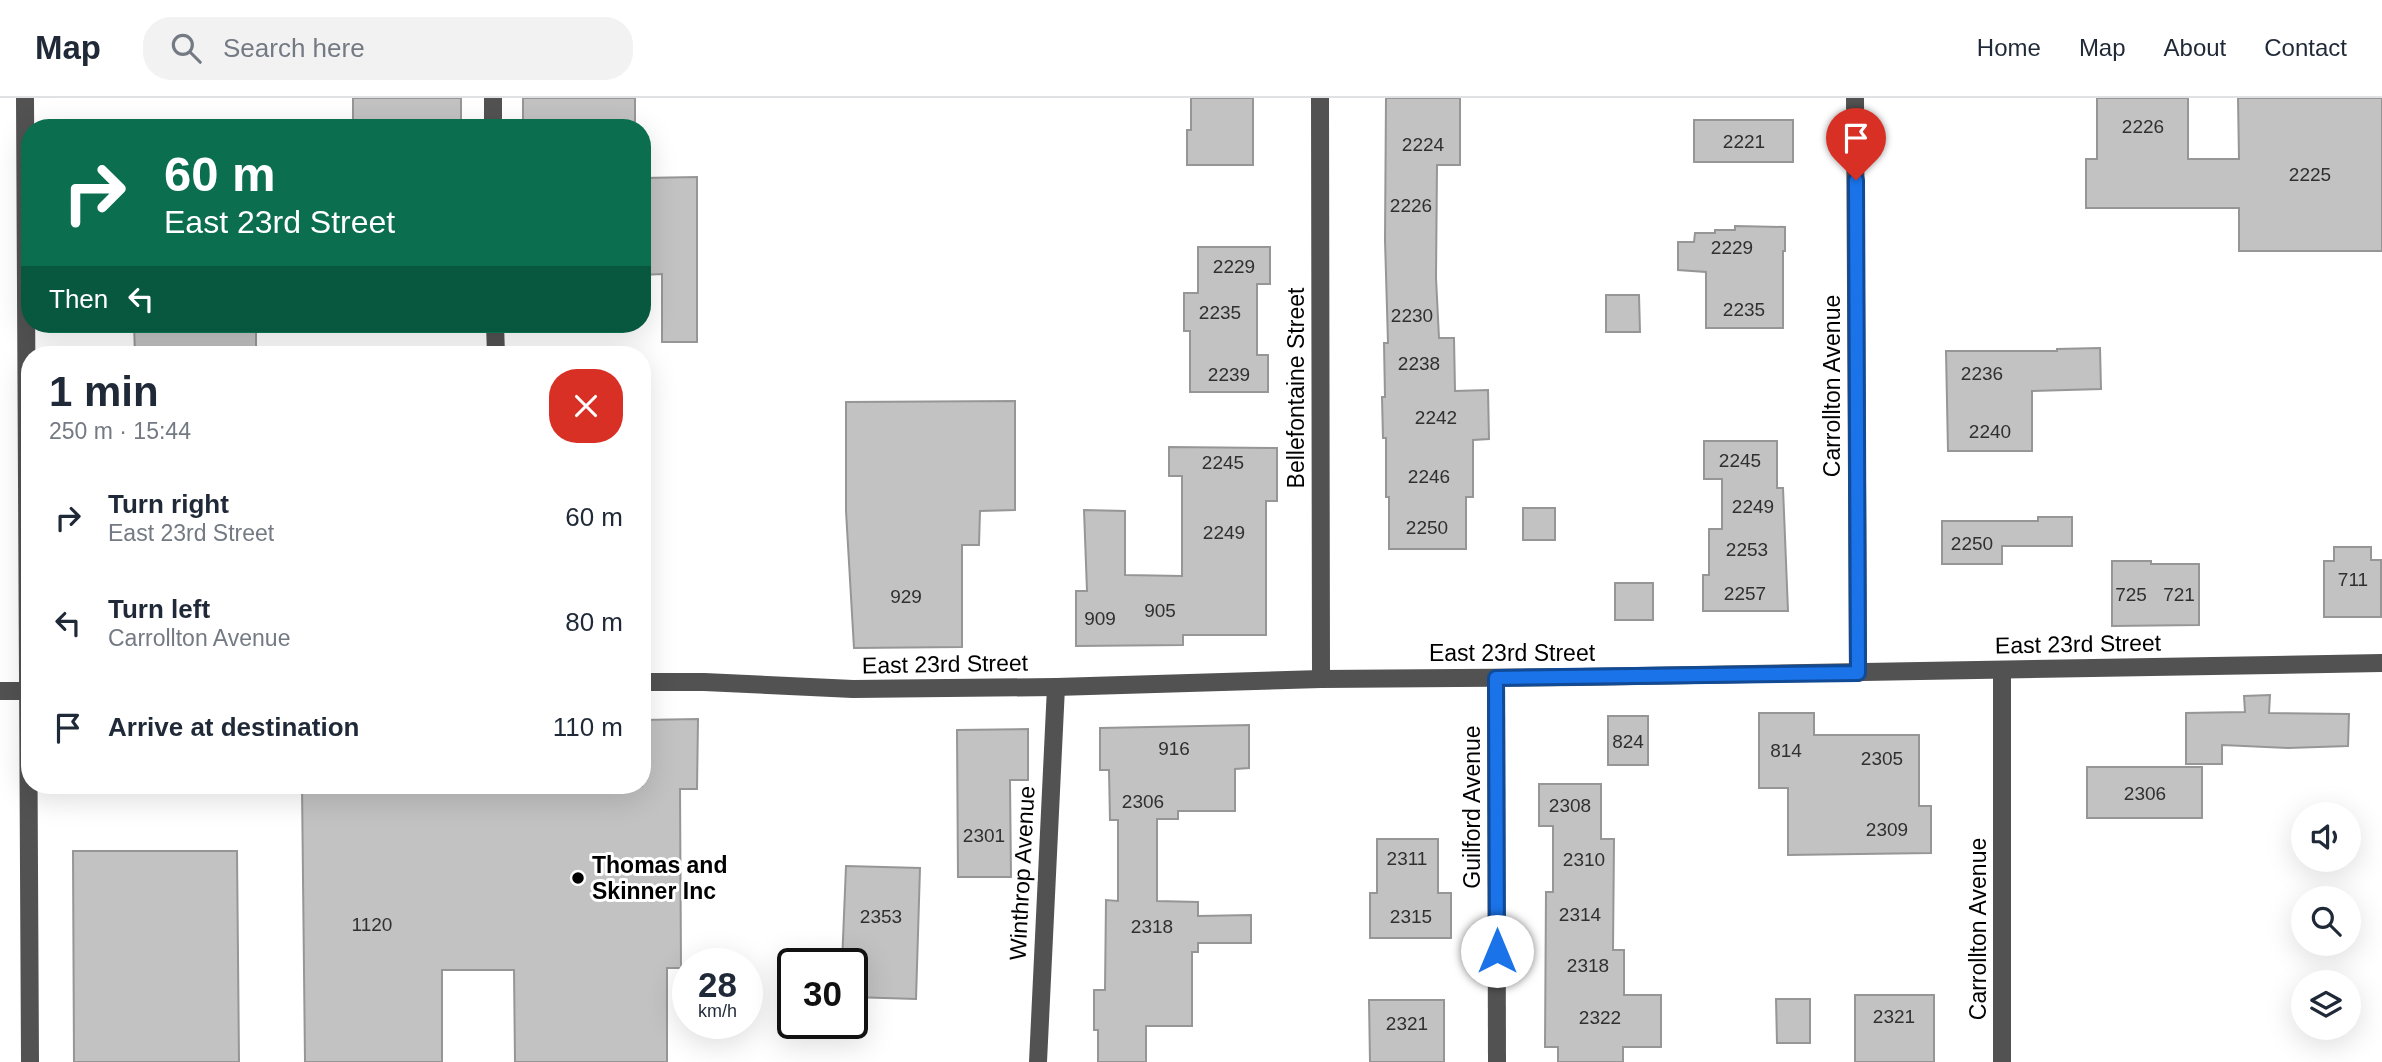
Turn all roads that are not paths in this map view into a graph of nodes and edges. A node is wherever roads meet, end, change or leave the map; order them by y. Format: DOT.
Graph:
graph roads {
  1 [pos="25,98"];
  2 [pos="493,98"];
  3 [pos="1320,98"];
  4 [pos="1855,98"];
  5 [pos="25,119"];
  6 [pos="493,119"];
  7 [pos="2382,663"];
  8 [pos="2002,670"];
  9 [pos="1858,673"];
  10 [pos="1496,678"];
  11 [pos="1321,679"];
  12 [pos="651,682"];
  13 [pos="1056,687"];
  14 [pos="0,691"];
  15 [pos="21,691"];
  16 [pos="29,794"];
  17 [pos="30,1062"];
  18 [pos="1038,1062"];
  19 [pos="1497,1062"];
  20 [pos="2002,1062"];
  1 -- 5 [label="street"];
  2 -- 6 [label="street"];
  3 -- 11 [label="street, Bellefontaine Street"];
  4 -- 9 [label="street, Carrollton Avenue"];
  7 -- 8 [label="street, East 23rd Street"];
  8 -- 9 [label="street, East 23rd Street"];
  8 -- 20 [label="street, Carrollton Avenue"];
  9 -- 10 [label="street, East 23rd Street"];
  10 -- 11 [label="street, East 23rd Street"];
  10 -- 19 [label="street, Guilford Avenue"];
  11 -- 13 [label="street, East 23rd Street"];
  12 -- 13 [label="street, East 23rd Street"];
  13 -- 18 [label="street, Winthrop Avenue"];
  14 -- 15 [label="street"];
  16 -- 17 [label="street"];
}
